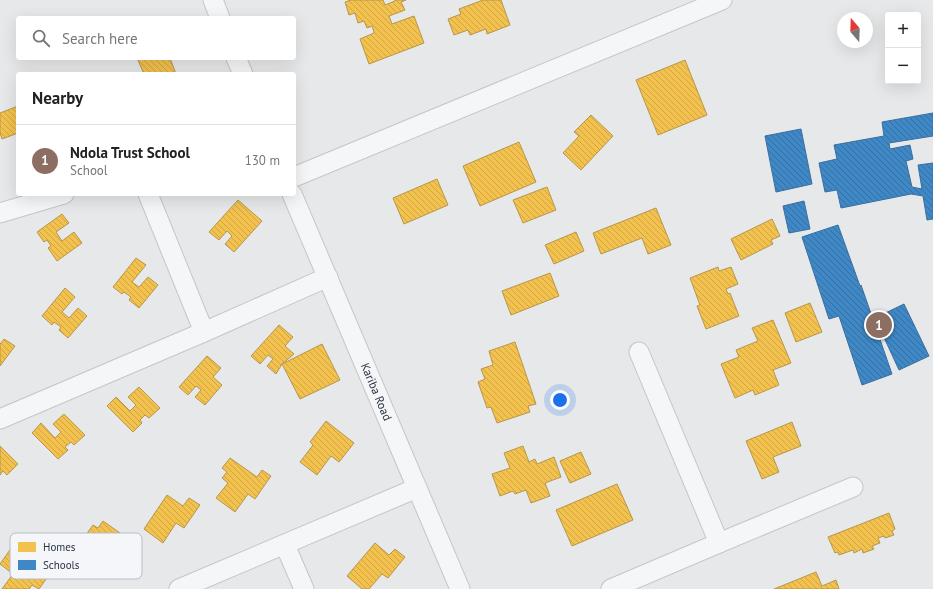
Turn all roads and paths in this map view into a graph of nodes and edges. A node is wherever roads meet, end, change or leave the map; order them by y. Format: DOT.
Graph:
graph roads {
  1 [pos="212,0"];
  2 [pos="722,0"];
  3 [pos="219,16"];
  4 [pos="237,60"];
  5 [pos="242,72"];
  6 [pos="296,176"];
  7 [pos="57,196"];
  8 [pos="149,196"];
  9 [pos="293,196"];
  10 [pos="0,213"];
  11 [pos="328,278"];
  12 [pos="204,332"];
  13 [pos="640,352"];
  14 [pos="0,419"];
  15 [pos="853,487"];
  16 [pos="417,488"];
  17 [pos="719,542"];
  18 [pos="285,544"];
  19 [pos="179,589"];
  20 [pos="304,589"];
  21 [pos="460,589"];
  22 [pos="612,589"];
  1 -- 3 [label="street"];
  2 -- 6 [label="street"];
  4 -- 5 [label="street"];
  7 -- 10 [label="street"];
  8 -- 12 [label="street"];
  9 -- 11 [label="street, Kariba Road"];
  11 -- 12 [label="street"];
  11 -- 16 [label="street, Kariba Road"];
  12 -- 14 [label="street"];
  13 -- 17 [label="street"];
  15 -- 17 [label="street"];
  16 -- 18 [label="street"];
  16 -- 21 [label="street, Kariba Road"];
  17 -- 22 [label="street"];
  18 -- 19 [label="street"];
  18 -- 20 [label="street"];
}
